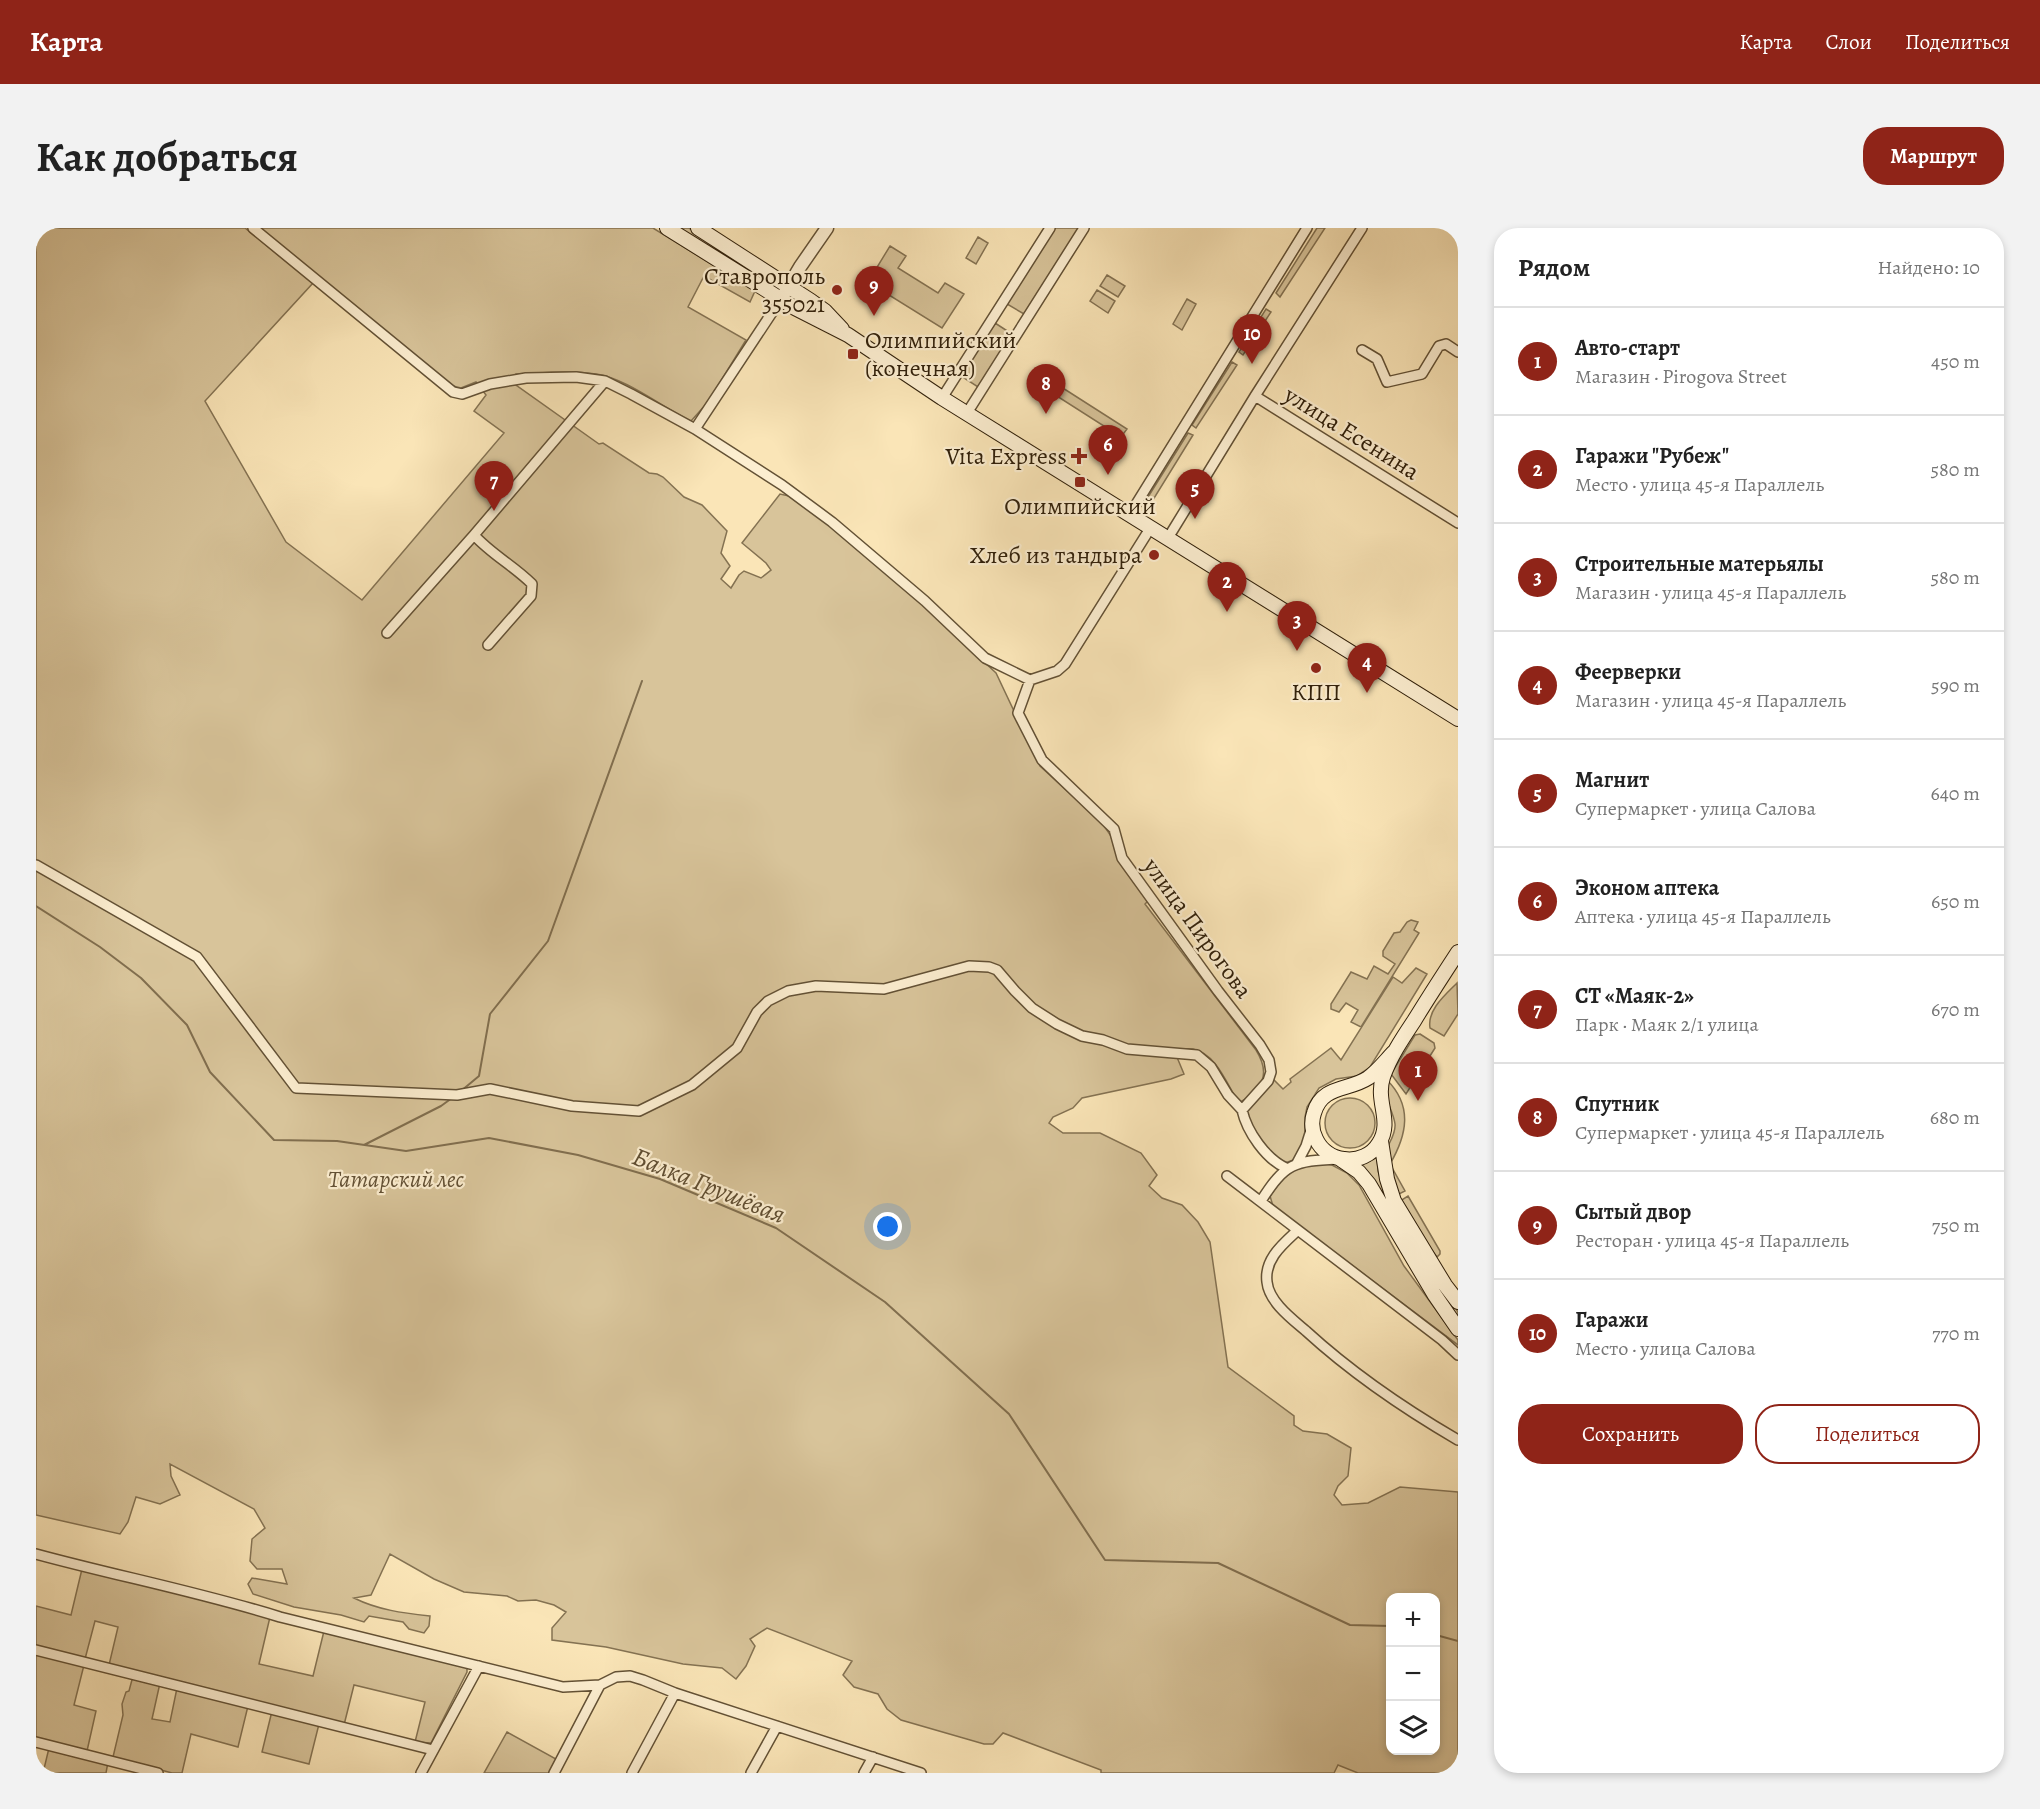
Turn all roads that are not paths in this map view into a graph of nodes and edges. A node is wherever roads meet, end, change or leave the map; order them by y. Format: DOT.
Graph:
graph roads {
  1 [pos="253,228"];
  2 [pos="667,228"];
  3 [pos="698,228"];
  4 [pos="827,228"];
  5 [pos="1050,228"];
  6 [pos="1084,228"];
  7 [pos="1307,228"];
  8 [pos="1362,228"];
  9 [pos="789,286"];
  10 [pos="781,299"];
  11 [pos="848,335"];
  12 [pos="1362,350"];
  13 [pos="1458,352"];
  14 [pos="605,381"];
  15 [pos="1255,396"];
  16 [pos="942,398"];
  17 [pos="967,413"];
  18 [pos="695,429"];
  19 [pos="1130,514"];
  20 [pos="1458,523"];
  21 [pos="1151,527"];
  22 [pos="474,535"];
  23 [pos="1168,538"];
  24 [pos="387,633"];
  25 [pos="488,645"];
  26 [pos="1030,680"];
  27 [pos="1458,719"];
  28 [pos="36,865"];
  29 [pos="1458,952"];
  30 [pos="1394,1052"];
  31 [pos="1341,1087"];
  32 [pos="1381,1106"];
  33 [pos="1242,1110"];
  34 [pos="1312,1127"];
  35 [pos="1381,1141"];
  36 [pos="1340,1159"];
  37 [pos="1297,1163"];
  38 [pos="1286,1168"];
  39 [pos="1227,1176"];
  40 [pos="1261,1201"];
  41 [pos="1298,1230"];
  42 [pos="1458,1302"];
  43 [pos="1458,1329"];
  44 [pos="1458,1355"];
  45 [pos="1458,1440"];
  46 [pos="36,1554"];
  47 [pos="36,1650"];
  48 [pos="479,1666"];
  49 [pos="600,1685"];
  50 [pos="675,1694"];
  51 [pos="777,1726"];
  52 [pos="36,1742"];
  53 [pos="434,1750"];
  54 [pos="873,1757"];
  55 [pos="158,1773"];
  56 [pos="421,1773"];
  57 [pos="554,1773"];
  58 [pos="632,1773"];
  59 [pos="751,1773"];
  60 [pos="864,1773"];
  61 [pos="921,1773"];
  1 -- 14 [label="street"];
  2 -- 10 [label="main road"];
  3 -- 9 [label="main road"];
  4 -- 9 [label="street"];
  5 -- 16 [label="street"];
  6 -- 17 [label="street"];
  7 -- 19 [label="street"];
  8 -- 15 [label="street"];
  9 -- 10 [label="street"];
  9 -- 11 [label="main road"];
  10 -- 11 [label="main road"];
  10 -- 18 [label="street"];
  11 -- 16 [label="main road"];
  12 -- 13 [label="street"];
  14 -- 18 [label="street"];
  14 -- 22 [label="street"];
  15 -- 20 [label="street, улица Есенина"];
  15 -- 23 [label="street"];
  16 -- 17 [label="main road"];
  17 -- 19 [label="main road"];
  18 -- 26 [label="street"];
  19 -- 21 [label="main road"];
  21 -- 23 [label="main road"];
  21 -- 26 [label="street"];
  22 -- 24 [label="street"];
  22 -- 25 [label="street"];
  23 -- 27 [label="main road"];
  26 -- 33 [label="street, улица Пирогова"];
  28 -- 33 [label="street"];
  29 -- 30 [label="main road"];
  30 -- 31 [label="main road"];
  30 -- 32 [label="main road"];
  31 -- 32 [label="main road"];
  31 -- 34 [label="main road"];
  32 -- 35 [label="main road"];
  33 -- 38 [label="street"];
  34 -- 36 [label="main road"];
  34 -- 37 [label="street"];
  35 -- 36 [label="main road"];
  35 -- 42 [label="main road"];
  36 -- 37 [label="street"];
  36 -- 43 [label="main road"];
  37 -- 38 [label="street"];
  38 -- 40 [label="street"];
  39 -- 40 [label="street"];
  40 -- 41 [label="street"];
  41 -- 44 [label="street"];
  41 -- 45 [label="street"];
  46 -- 48 [label="street"];
  47 -- 53 [label="street"];
  48 -- 49 [label="street"];
  48 -- 53 [label="street"];
  49 -- 50 [label="street"];
  49 -- 57 [label="street"];
  50 -- 51 [label="street"];
  50 -- 58 [label="street"];
  51 -- 54 [label="street"];
  51 -- 59 [label="street"];
  52 -- 55 [label="street"];
  53 -- 56 [label="street"];
  54 -- 60 [label="street"];
  54 -- 61 [label="street"];
}
